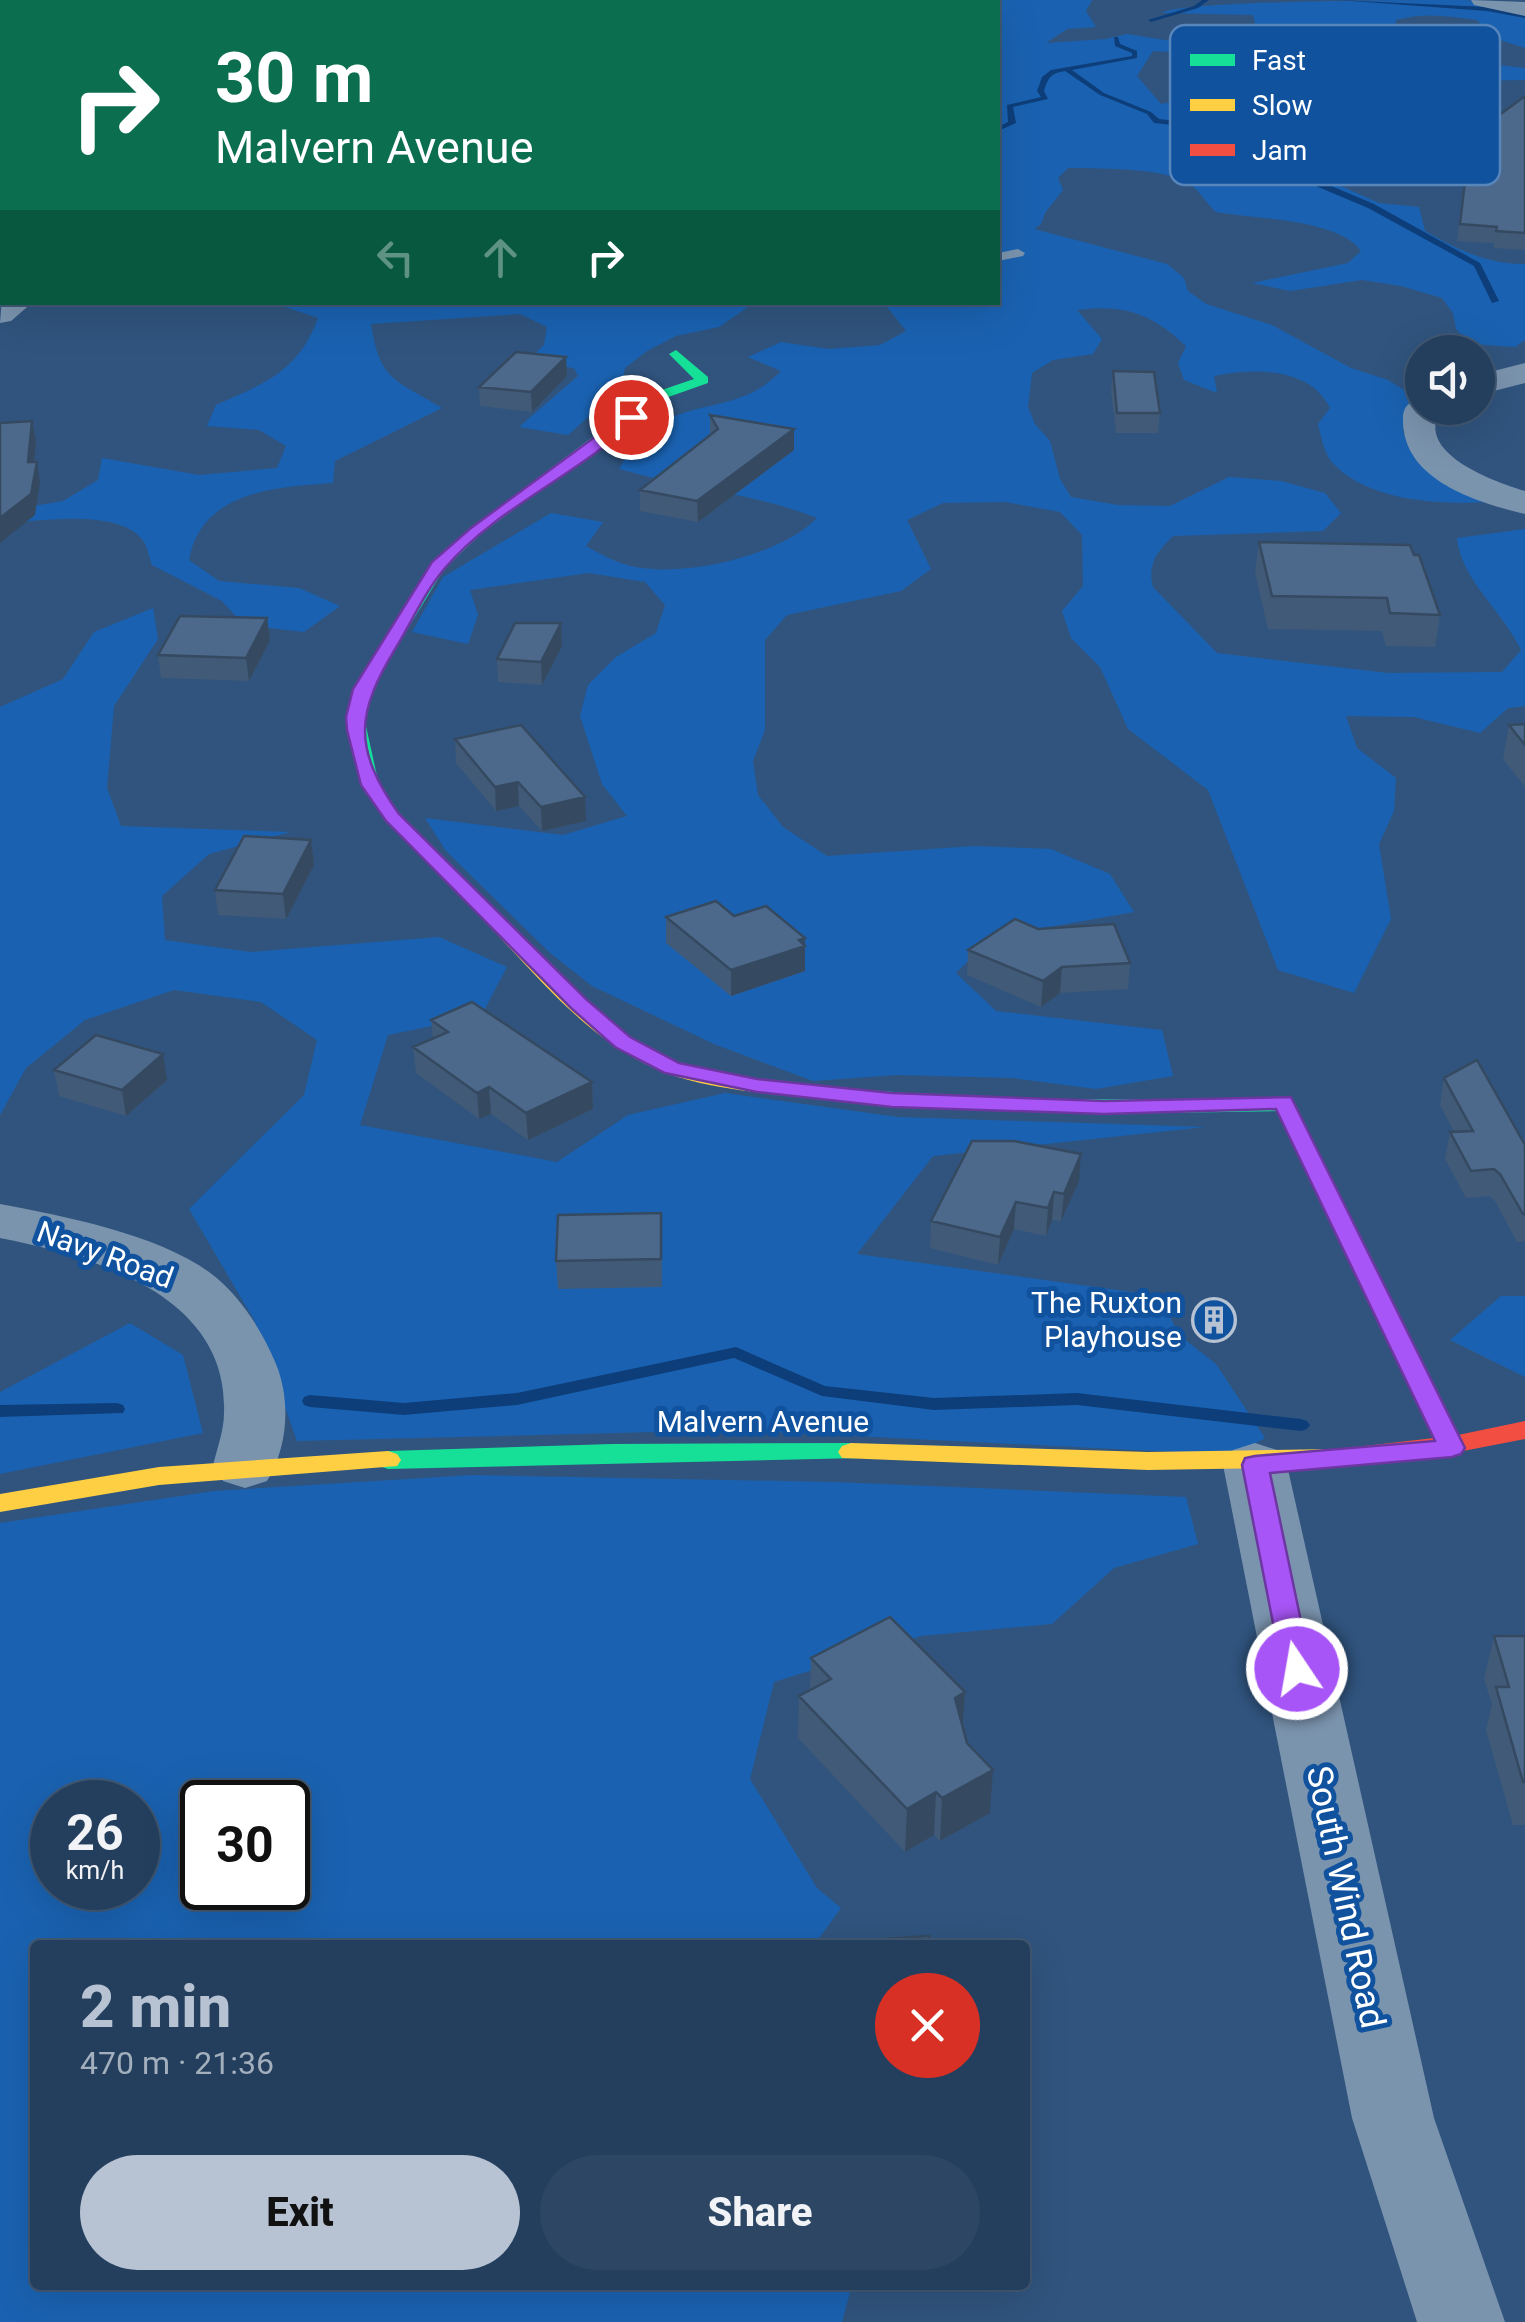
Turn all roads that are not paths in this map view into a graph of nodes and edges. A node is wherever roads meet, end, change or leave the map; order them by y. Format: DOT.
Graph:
graph roads {
  1 [pos="1482,0"];
  2 [pos="1525,9"];
  3 [pos="1018,253"];
  4 [pos="1000,257"];
  5 [pos="676,354"];
  6 [pos="1525,373"];
  7 [pos="1495,381"];
  8 [pos="1418,425"];
  9 [pos="1525,503"];
  10 [pos="0,1221"];
  11 [pos="1525,1430"];
  12 [pos="1452,1448"];
  13 [pos="1255,1465"];
  14 [pos="245,1466"];
  15 [pos="0,1502"];
  16 [pos="1461,2322"];
  1 -- 2 [label="street"];
  3 -- 4 [label="lane"];
  5 -- 12 [label="street"];
  6 -- 7 [label="street"];
  8 -- 9 [label="street"];
  10 -- 14 [label="street, Navy Road"];
  11 -- 12 [label="street, Malvern Avenue"];
  12 -- 13 [label="street, Malvern Avenue"];
  13 -- 14 [label="street, Malvern Avenue"];
  13 -- 16 [label="street, South Wind Road"];
  14 -- 15 [label="street, Malvern Avenue"];
}
